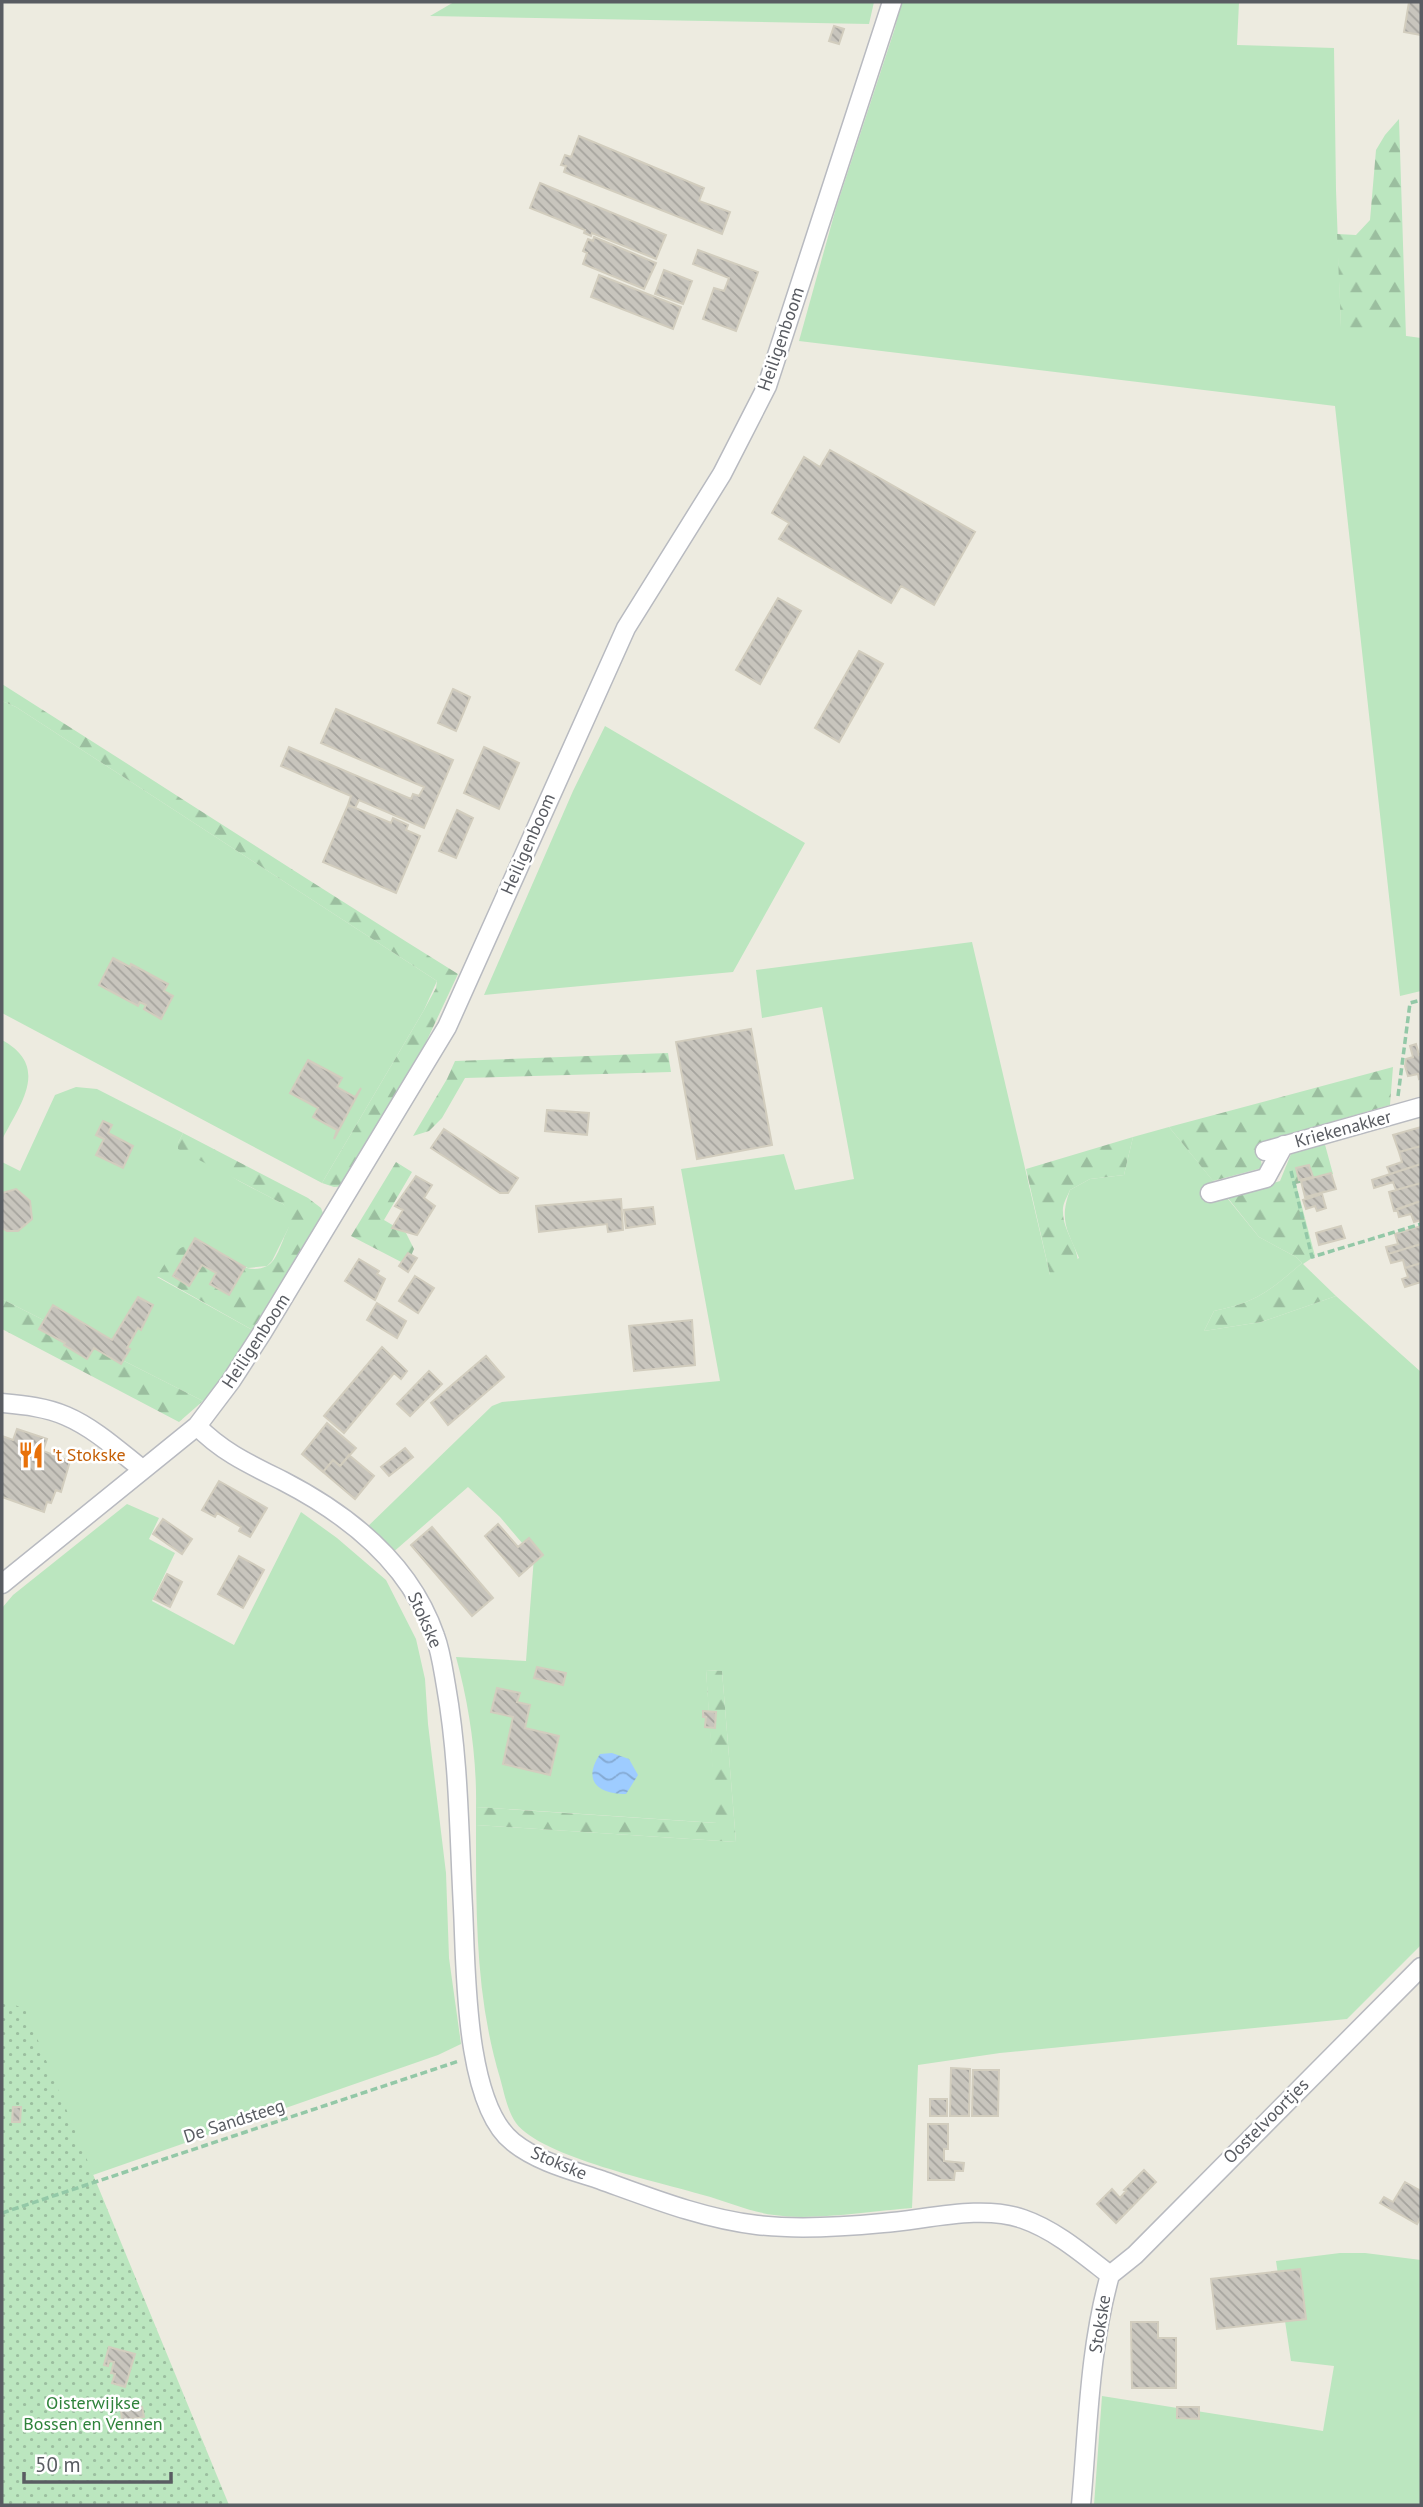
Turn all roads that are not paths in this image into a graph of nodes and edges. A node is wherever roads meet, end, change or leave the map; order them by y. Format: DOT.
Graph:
graph roads {
  1 [pos="892,2"];
  2 [pos="1421,1107"];
  3 [pos="1284,1145"];
  4 [pos="1265,1151"];
  5 [pos="1210,1193"];
  6 [pos="2,1403"];
  7 [pos="197,1426"];
  8 [pos="142,1469"];
  9 [pos="2,1584"];
  10 [pos="1421,1967"];
  11 [pos="1110,2274"];
  12 [pos="1082,2505"];
  1 -- 7 [label="street, Heiligenboom"];
  2 -- 3 [label="street, Kriekenakker"];
  3 -- 4 [label="street, Kriekenakker"];
  3 -- 5 [label="street"];
  6 -- 8 [label="street"];
  7 -- 8 [label="street, Heiligenboom"];
  7 -- 11 [label="street, Stokske"];
  8 -- 9 [label="street, Heiligenboom"];
  10 -- 11 [label="street, Oostelvoortjes"];
  11 -- 12 [label="street, Stokske"];
}
